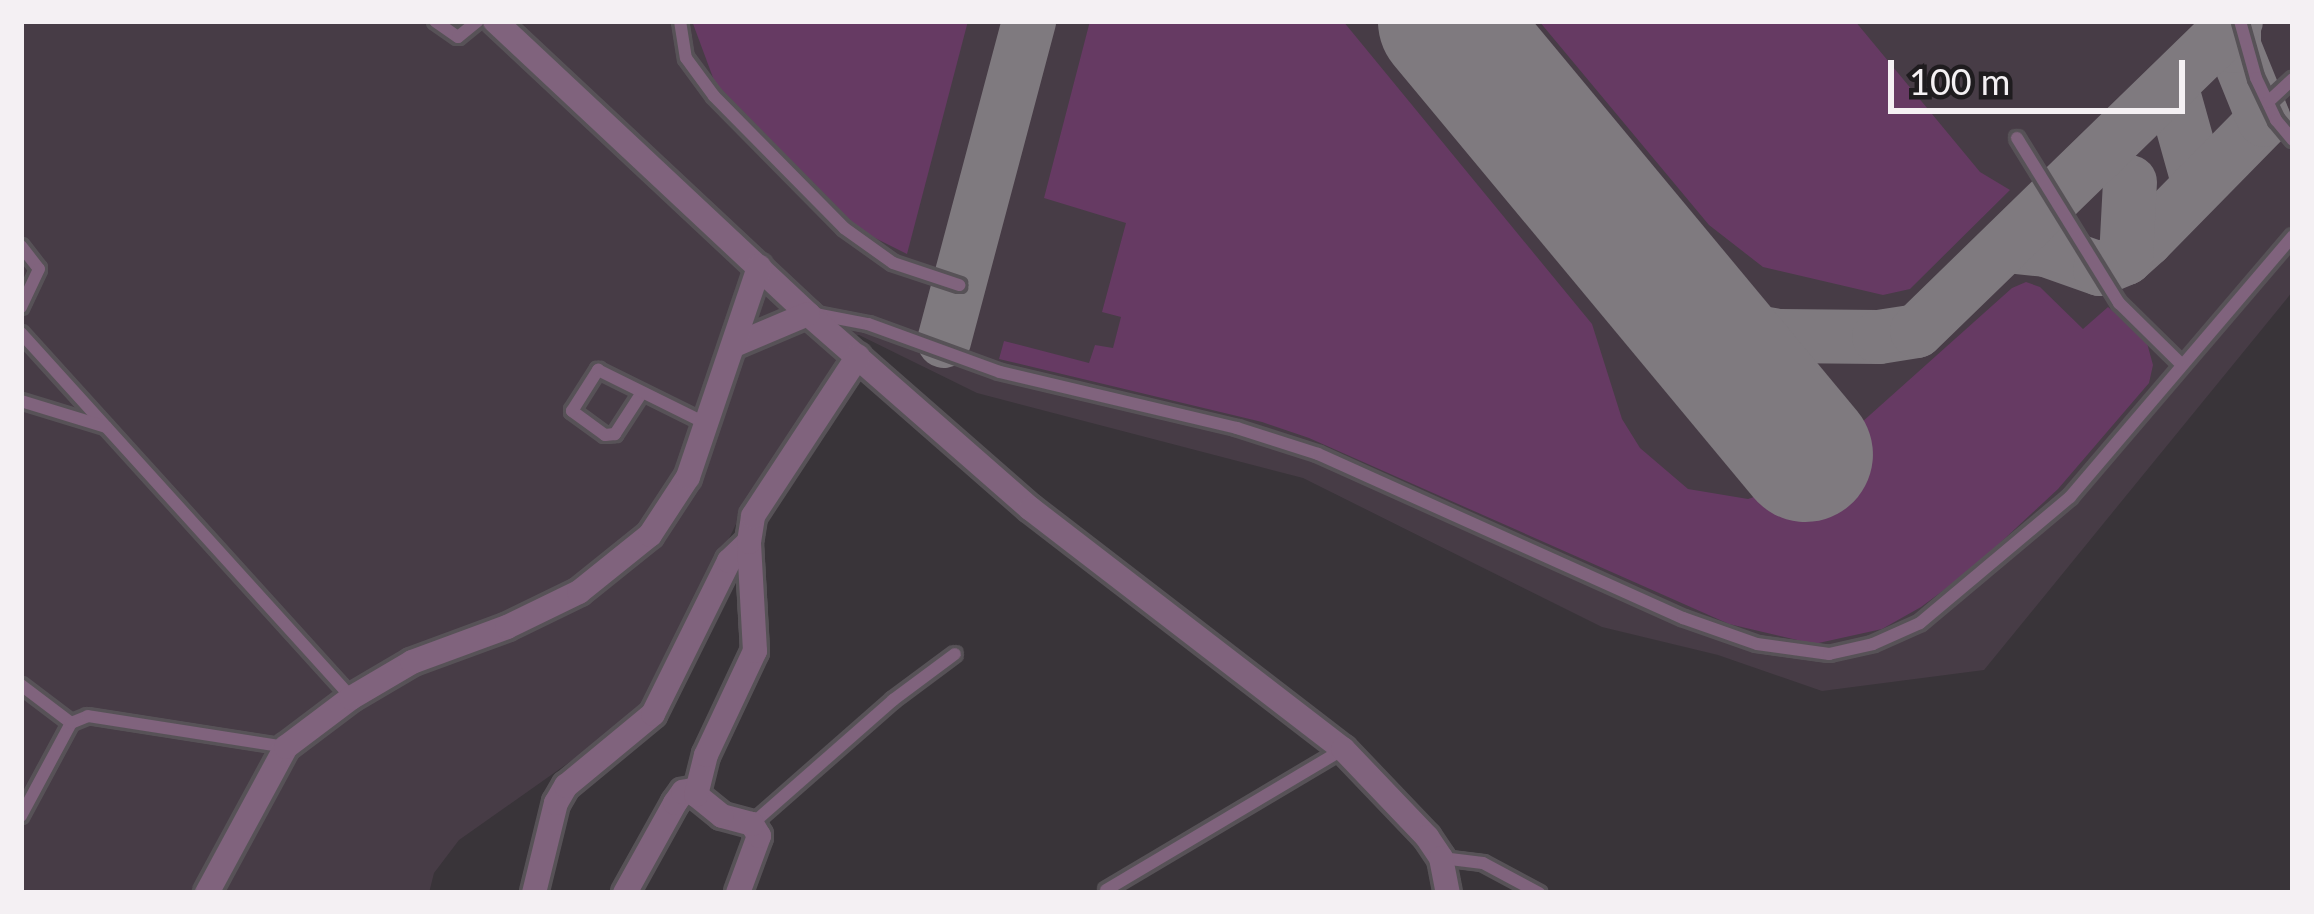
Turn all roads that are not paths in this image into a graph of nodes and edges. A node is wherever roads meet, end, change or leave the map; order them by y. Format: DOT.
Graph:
graph roads {
  1 [pos="435,21"];
  2 [pos="478,21"];
  3 [pos="495,21"];
  4 [pos="680,21"];
  5 [pos="2240,21"];
  6 [pos="2293,79"];
  7 [pos="2269,102"];
  8 [pos="2017,138"];
  9 [pos="2293,140"];
  10 [pos="2293,236"];
  11 [pos="21,247"];
  12 [pos="759,267"];
  13 [pos="959,285"];
  14 [pos="21,307"];
  15 [pos="808,314"];
  16 [pos="21,333"];
  17 [pos="736,344"];
  18 [pos="858,356"];
  19 [pos="2182,365"];
  20 [pos="641,394"];
  21 [pos="21,401"];
  22 [pos="707,424"];
  23 [pos="107,428"];
  24 [pos="749,542"];
  25 [pos="955,654"];
  26 [pos="21,685"];
  27 [pos="351,698"];
  28 [pos="71,723"];
  29 [pos="286,747"];
  30 [pos="1343,749"];
  31 [pos="696,789"];
  32 [pos="21,816"];
  33 [pos="752,824"];
  34 [pos="1441,858"];
  35 [pos="1106,890"];
  36 [pos="207,893"];
  37 [pos="533,893"];
  38 [pos="626,893"];
  39 [pos="738,893"];
  40 [pos="1448,893"];
  41 [pos="1539,893"];
  1 -- 2 [label="lane"];
  3 -- 12 [label="street"];
  4 -- 13 [label="lane"];
  5 -- 7 [label="lane"];
  6 -- 7 [label="lane"];
  7 -- 9 [label="lane"];
  8 -- 19 [label="lane"];
  10 -- 19 [label="lane"];
  11 -- 14 [label="lane"];
  12 -- 15 [label="street"];
  12 -- 17 [label="street"];
  15 -- 17 [label="street"];
  15 -- 18 [label="street"];
  15 -- 19 [label="lane"];
  16 -- 23 [label="lane"];
  17 -- 22 [label="street"];
  18 -- 24 [label="street"];
  18 -- 30 [label="street"];
  20 -- 20 [label="lane"];
  20 -- 22 [label="lane"];
  21 -- 23 [label="lane"];
  22 -- 27 [label="street"];
  23 -- 27 [label="lane"];
  24 -- 31 [label="street"];
  24 -- 37 [label="street"];
  25 -- 33 [label="lane"];
  26 -- 28 [label="lane"];
  27 -- 29 [label="street"];
  28 -- 29 [label="lane"];
  28 -- 32 [label="lane"];
  29 -- 36 [label="street"];
  30 -- 34 [label="street"];
  30 -- 35 [label="lane"];
  31 -- 33 [label="street"];
  31 -- 38 [label="street"];
  33 -- 39 [label="street"];
  34 -- 40 [label="street"];
  34 -- 41 [label="lane"];
}
